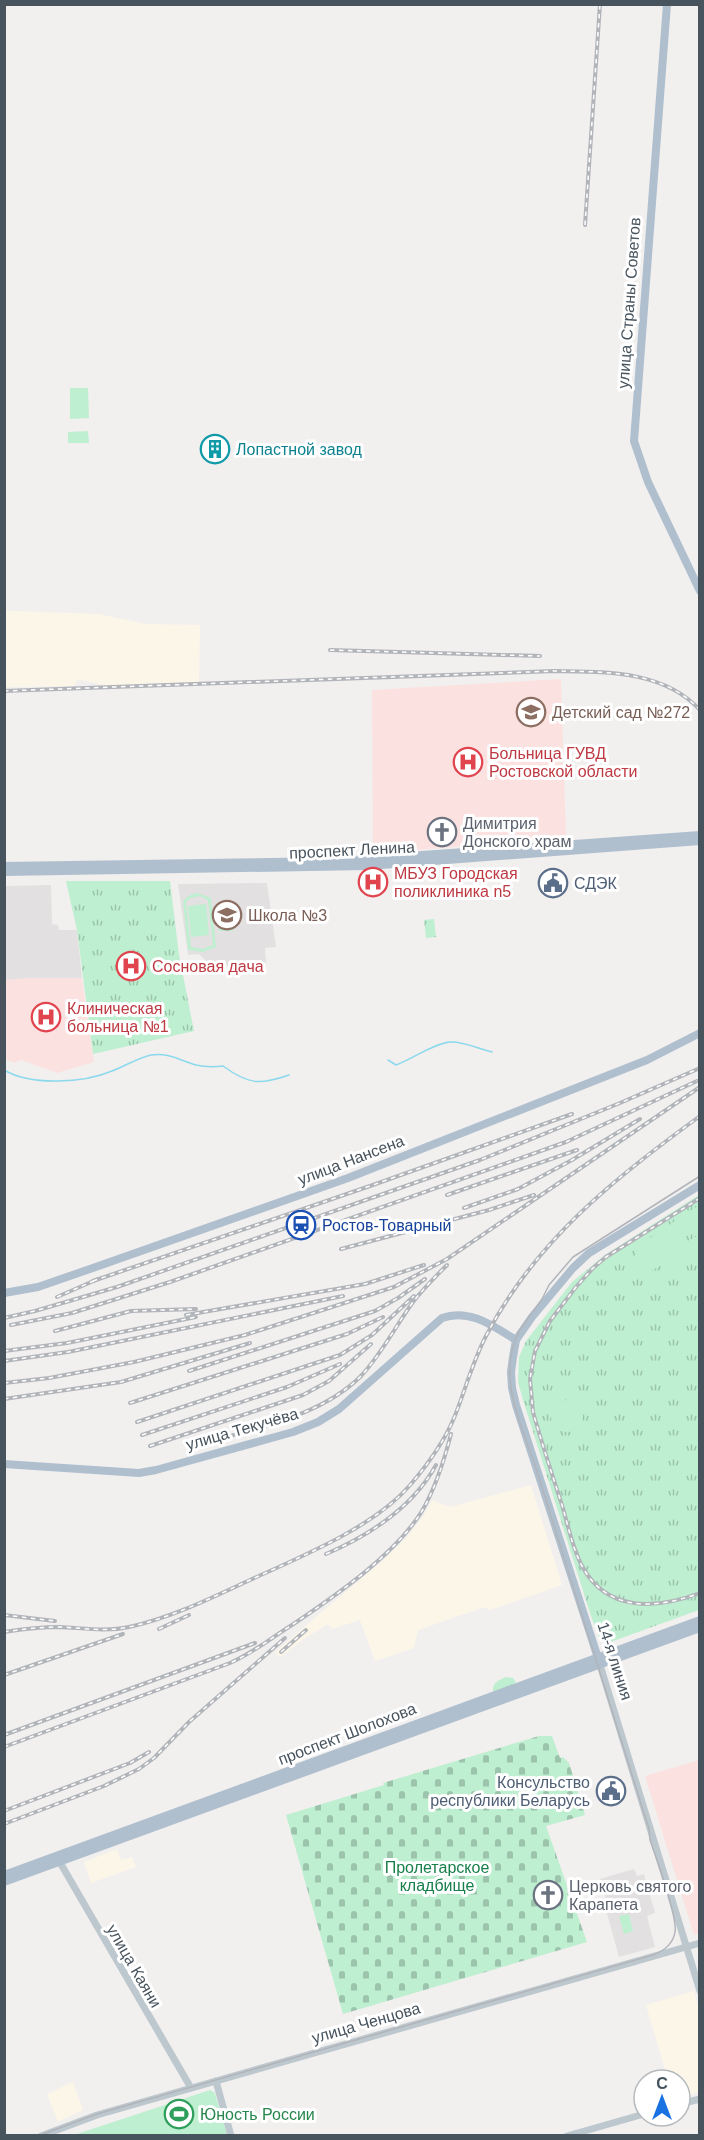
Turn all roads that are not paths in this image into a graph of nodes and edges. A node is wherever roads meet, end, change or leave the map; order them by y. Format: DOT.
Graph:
graph roads {
  1 [pos="667,4"];
  2 [pos="699,591"];
  3 [pos="699,835"];
  4 [pos="699,842"];
  5 [pos="4,866"];
  6 [pos="4,872"];
  7 [pos="699,1033"];
  8 [pos="699,1185"];
  9 [pos="4,1293"];
  10 [pos="516,1340"];
  11 [pos="4,1464"];
  12 [pos="699,1620"];
  13 [pos="699,1628"];
  14 [pos="599,1661"];
  15 [pos="58,1859"];
  16 [pos="4,1875"];
  17 [pos="4,1882"];
  18 [pos="699,1943"];
  19 [pos="686,1946"];
  20 [pos="699,1991"];
  21 [pos="216,2081"];
  22 [pos="190,2088"];
  23 [pos="632,2117"];
  24 [pos="41,2136"];
  25 [pos="231,2136"];
  26 [pos="567,2136"];
  1 -- 2 [label="main road, улица Страны Советов"];
  3 -- 5 [label="main road, проспект Ленина"];
  4 -- 6 [label="main road, проспект Ленина"];
  7 -- 9 [label="main road, улица Нансена"];
  8 -- 10 [label="main road"];
  10 -- 11 [label="main road, улица Текучёва"];
  10 -- 14 [label="main road, 14-я линия"];
  12 -- 14 [label="main road, проспект Шолохова"];
  13 -- 14 [label="main road, проспект Шолохова"];
  14 -- 15 [label="main road, проспект Шолохова"];
  14 -- 19 [label="street, 14-я линия"];
  15 -- 16 [label="main road, проспект Шолохова"];
  15 -- 17 [label="main road, проспект Шолохова"];
  15 -- 22 [label="street, улица Каяни"];
  18 -- 19 [label="street, улица Ченцова"];
  19 -- 20 [label="street, 14-я линия"];
  19 -- 21 [label="street, улица Ченцова"];
  21 -- 22 [label="street, улица Ченцова"];
  21 -- 25 [label="street"];
  22 -- 24 [label="street, улица Ченцова"];
  23 -- 26 [label="street"];
}
